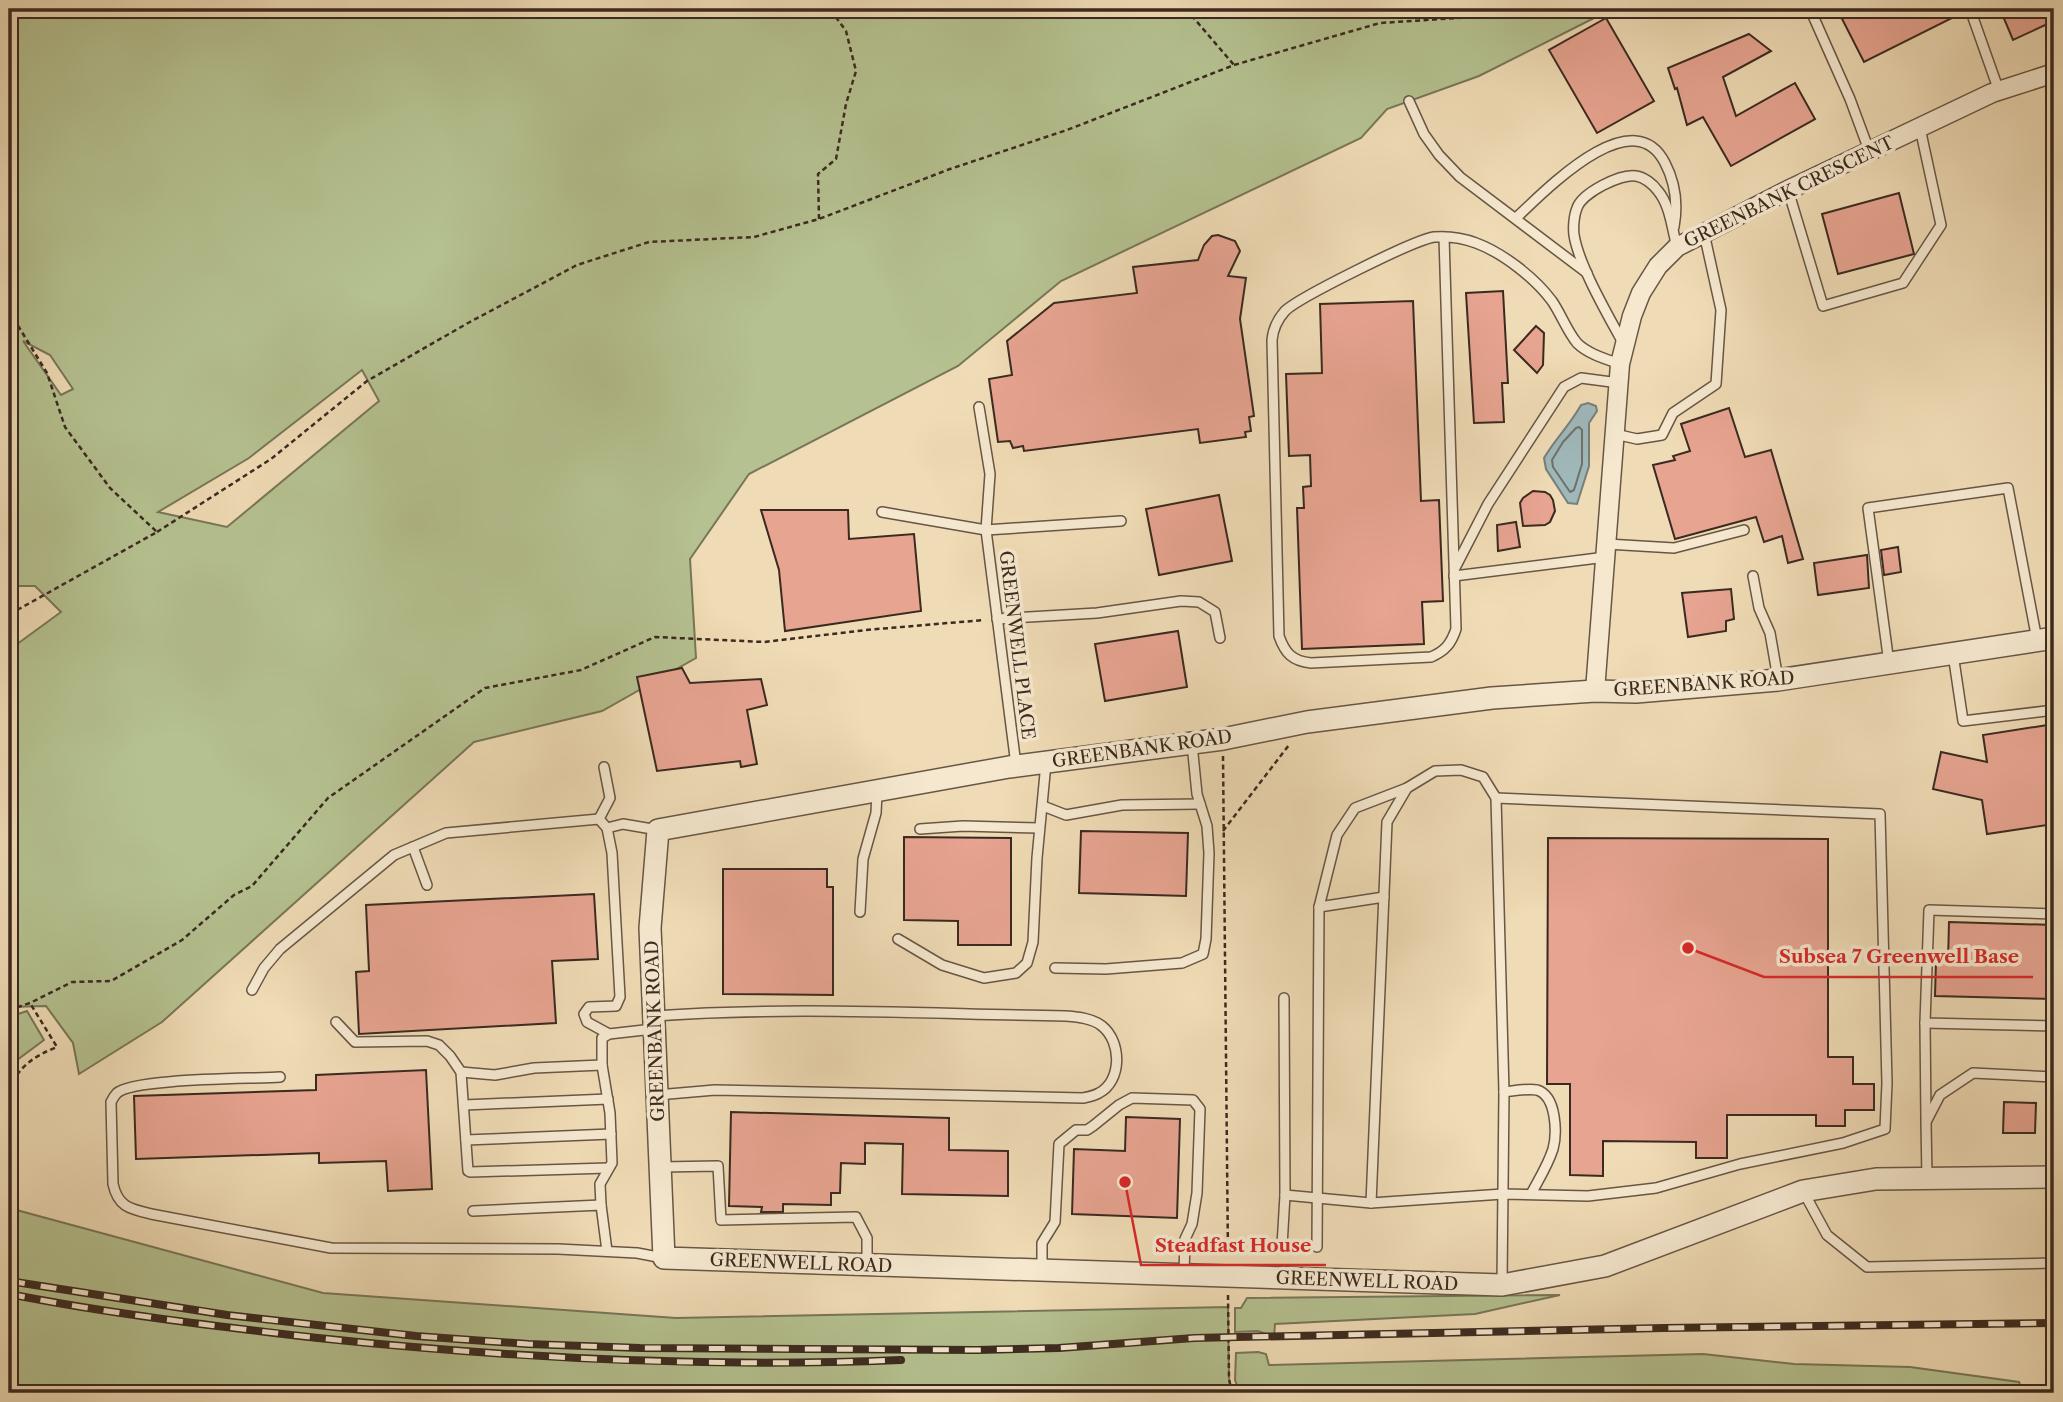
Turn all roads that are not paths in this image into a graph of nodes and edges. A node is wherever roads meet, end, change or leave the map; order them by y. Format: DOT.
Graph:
graph roads {
  1 [pos="1810,9"];
  2 [pos="1970,9"];
  3 [pos="2054,73"];
  4 [pos="1999,91"];
  5 [pos="1409,101"];
  6 [pos="1920,128"];
  7 [pos="1870,153"];
  8 [pos="1788,190"];
  9 [pos="1516,218"];
  10 [pos="1704,232"];
  11 [pos="1444,237"];
  12 [pos="1675,239"];
  13 [pos="1588,274"];
  14 [pos="1624,344"];
  15 [pos="1620,364"];
  16 [pos="1619,383"];
  17 [pos="979,407"];
  18 [pos="1615,435"];
  19 [pos="882,512"];
  20 [pos="1121,521"];
  21 [pos="986,530"];
  22 [pos="1744,530"];
  23 [pos="1606,551"];
  24 [pos="1454,573"];
  25 [pos="1753,576"];
  26 [pos="997,619"];
  27 [pos="1220,638"];
  28 [pos="2045,639"];
  29 [pos="1953,653"];
  30 [pos="1889,663"];
  31 [pos="1778,680"];
  32 [pos="1595,691"];
  33 [pos="2054,710"];
  34 [pos="1191,743"];
  35 [pos="1047,762"];
  36 [pos="1016,765"];
  37 [pos="604,767"];
  38 [pos="1407,788"];
  39 [pos="877,790"];
  40 [pos="1496,798"];
  41 [pos="1200,804"];
  42 [pos="1043,806"];
  43 [pos="599,819"];
  44 [pos="607,828"];
  45 [pos="1039,828"];
  46 [pos="920,829"];
  47 [pos="658,830"];
  48 [pos="413,847"];
  49 [pos="427,885"];
  50 [pos="1384,897"];
  51 [pos="1319,907"];
  52 [pos="860,912"];
  53 [pos="2054,914"];
  54 [pos="898,939"];
  55 [pos="1055,968"];
  56 [pos="252,990"];
  57 [pos="1284,998"];
  58 [pos="336,1022"];
  59 [pos="654,1022"];
  60 [pos="1925,1023"];
  61 [pos="2054,1026"];
  62 [pos="609,1034"];
  63 [pos="602,1065"];
  64 [pos="461,1072"];
  65 [pos="280,1077"];
  66 [pos="2054,1077"];
  67 [pos="1504,1092"];
  68 [pos="657,1095"];
  69 [pos="608,1099"];
  70 [pos="464,1105"];
  71 [pos="1926,1122"];
  72 [pos="611,1134"];
  73 [pos="466,1140"];
  74 [pos="660,1167"];
  75 [pos="608,1168"];
  76 [pos="2054,1177"];
  77 [pos="1927,1178"];
  78 [pos="1803,1191"];
  79 [pos="1503,1194"];
  80 [pos="1531,1194"];
  81 [pos="1285,1195"];
  82 [pos="1316,1198"];
  83 [pos="1371,1203"];
  84 [pos="601,1205"];
  85 [pos="473,1211"];
  86 [pos="1282,1246"];
  87 [pos="1317,1247"];
  88 [pos="607,1251"];
  89 [pos="664,1258"];
  90 [pos="2054,1263"];
  91 [pos="867,1265"];
  92 [pos="1042,1271"];
  93 [pos="1184,1275"];
  94 [pos="1502,1285"];
  1 -- 7 [label="lane"];
  2 -- 4 [label="lane"];
  3 -- 4 [label="street, GREENBANK CRESCENT"];
  4 -- 6 [label="street, GREENBANK CRESCENT"];
  5 -- 9 [label="lane"];
  6 -- 7 [label="street, GREENBANK CRESCENT"];
  6 -- 8 [label="lane"];
  7 -- 8 [label="street, GREENBANK CRESCENT"];
  8 -- 10 [label="street, GREENBANK CRESCENT"];
  9 -- 12 [label="lane"];
  9 -- 13 [label="lane"];
  10 -- 12 [label="street, GREENBANK CRESCENT"];
  10 -- 18 [label="lane"];
  11 -- 15 [label="lane"];
  11 -- 24 [label="lane"];
  11 -- 24 [label="lane"];
  12 -- 13 [label="lane"];
  12 -- 14 [label="street, GREENBANK CRESCENT"];
  13 -- 14 [label="lane"];
  14 -- 15 [label="street, GREENBANK CRESCENT"];
  15 -- 16 [label="street, GREENBANK CRESCENT"];
  16 -- 18 [label="street, GREENBANK CRESCENT"];
  16 -- 24 [label="lane"];
  17 -- 21 [label="lane"];
  18 -- 23 [label="street, GREENBANK CRESCENT"];
  19 -- 21 [label="lane, GREENWELL PLACE"];
  20 -- 21 [label="lane, GREENWELL PLACE"];
  21 -- 26 [label="lane, GREENWELL PLACE"];
  22 -- 23 [label="lane"];
  23 -- 24 [label="lane"];
  23 -- 32 [label="street, GREENBANK CRESCENT"];
  25 -- 31 [label="lane"];
  26 -- 27 [label="lane"];
  26 -- 36 [label="lane, GREENWELL PLACE"];
  28 -- 29 [label="street, GREENBANK ROAD"];
  28 -- 30 [label="lane"];
  29 -- 30 [label="street, GREENBANK ROAD"];
  29 -- 33 [label="lane"];
  30 -- 31 [label="street, GREENBANK ROAD"];
  31 -- 32 [label="street, GREENBANK ROAD"];
  32 -- 34 [label="street, GREENBANK ROAD"];
  34 -- 35 [label="street, GREENBANK ROAD"];
  34 -- 41 [label="lane"];
  35 -- 36 [label="street, GREENBANK ROAD"];
  35 -- 42 [label="lane"];
  36 -- 39 [label="street, GREENBANK ROAD"];
  37 -- 43 [label="lane"];
  38 -- 40 [label="lane"];
  38 -- 50 [label="lane"];
  38 -- 51 [label="lane"];
  39 -- 47 [label="street, GREENBANK ROAD"];
  39 -- 52 [label="lane"];
  40 -- 67 [label="lane"];
  40 -- 80 [label="lane"];
  41 -- 42 [label="lane"];
  41 -- 55 [label="lane"];
  42 -- 45 [label="lane"];
  43 -- 44 [label="lane"];
  43 -- 48 [label="lane"];
  44 -- 47 [label="lane"];
  44 -- 62 [label="lane"];
  45 -- 46 [label="lane"];
  45 -- 54 [label="lane"];
  47 -- 59 [label="street, GREENBANK ROAD"];
  48 -- 49 [label="lane"];
  48 -- 56 [label="lane"];
  50 -- 51 [label="lane"];
  50 -- 83 [label="lane"];
  51 -- 82 [label="lane"];
  53 -- 60 [label="lane"];
  57 -- 81 [label="lane"];
  58 -- 64 [label="lane"];
  59 -- 62 [label="lane"];
  59 -- 68 [label="street, GREENBANK ROAD"];
  59 -- 68 [label="lane"];
  60 -- 61 [label="lane"];
  60 -- 71 [label="lane"];
  62 -- 63 [label="lane"];
  63 -- 64 [label="lane"];
  63 -- 69 [label="lane"];
  64 -- 70 [label="lane"];
  65 -- 88 [label="lane"];
  66 -- 71 [label="lane"];
  67 -- 79 [label="lane"];
  67 -- 80 [label="lane"];
  68 -- 74 [label="street, GREENBANK ROAD"];
  69 -- 70 [label="lane"];
  69 -- 72 [label="lane"];
  70 -- 73 [label="lane"];
  71 -- 77 [label="lane"];
  72 -- 73 [label="lane"];
  72 -- 75 [label="lane"];
  73 -- 75 [label="lane"];
  74 -- 89 [label="street, GREENBANK ROAD"];
  74 -- 91 [label="lane"];
  75 -- 84 [label="lane"];
  76 -- 77 [label="street, GREENWELL ROAD"];
  77 -- 78 [label="street, GREENWELL ROAD"];
  78 -- 90 [label="lane"];
  78 -- 94 [label="street, GREENWELL ROAD"];
  79 -- 80 [label="lane"];
  79 -- 83 [label="lane"];
  79 -- 94 [label="lane"];
  81 -- 82 [label="lane"];
  81 -- 86 [label="lane"];
  82 -- 83 [label="lane"];
  82 -- 87 [label="lane"];
  84 -- 85 [label="lane"];
  84 -- 88 [label="lane"];
  88 -- 89 [label="lane"];
  89 -- 91 [label="street, GREENWELL ROAD"];
  91 -- 92 [label="street, GREENWELL ROAD"];
  92 -- 93 [label="street, GREENWELL ROAD"];
  92 -- 93 [label="lane"];
  93 -- 94 [label="street, GREENWELL ROAD"];
}
